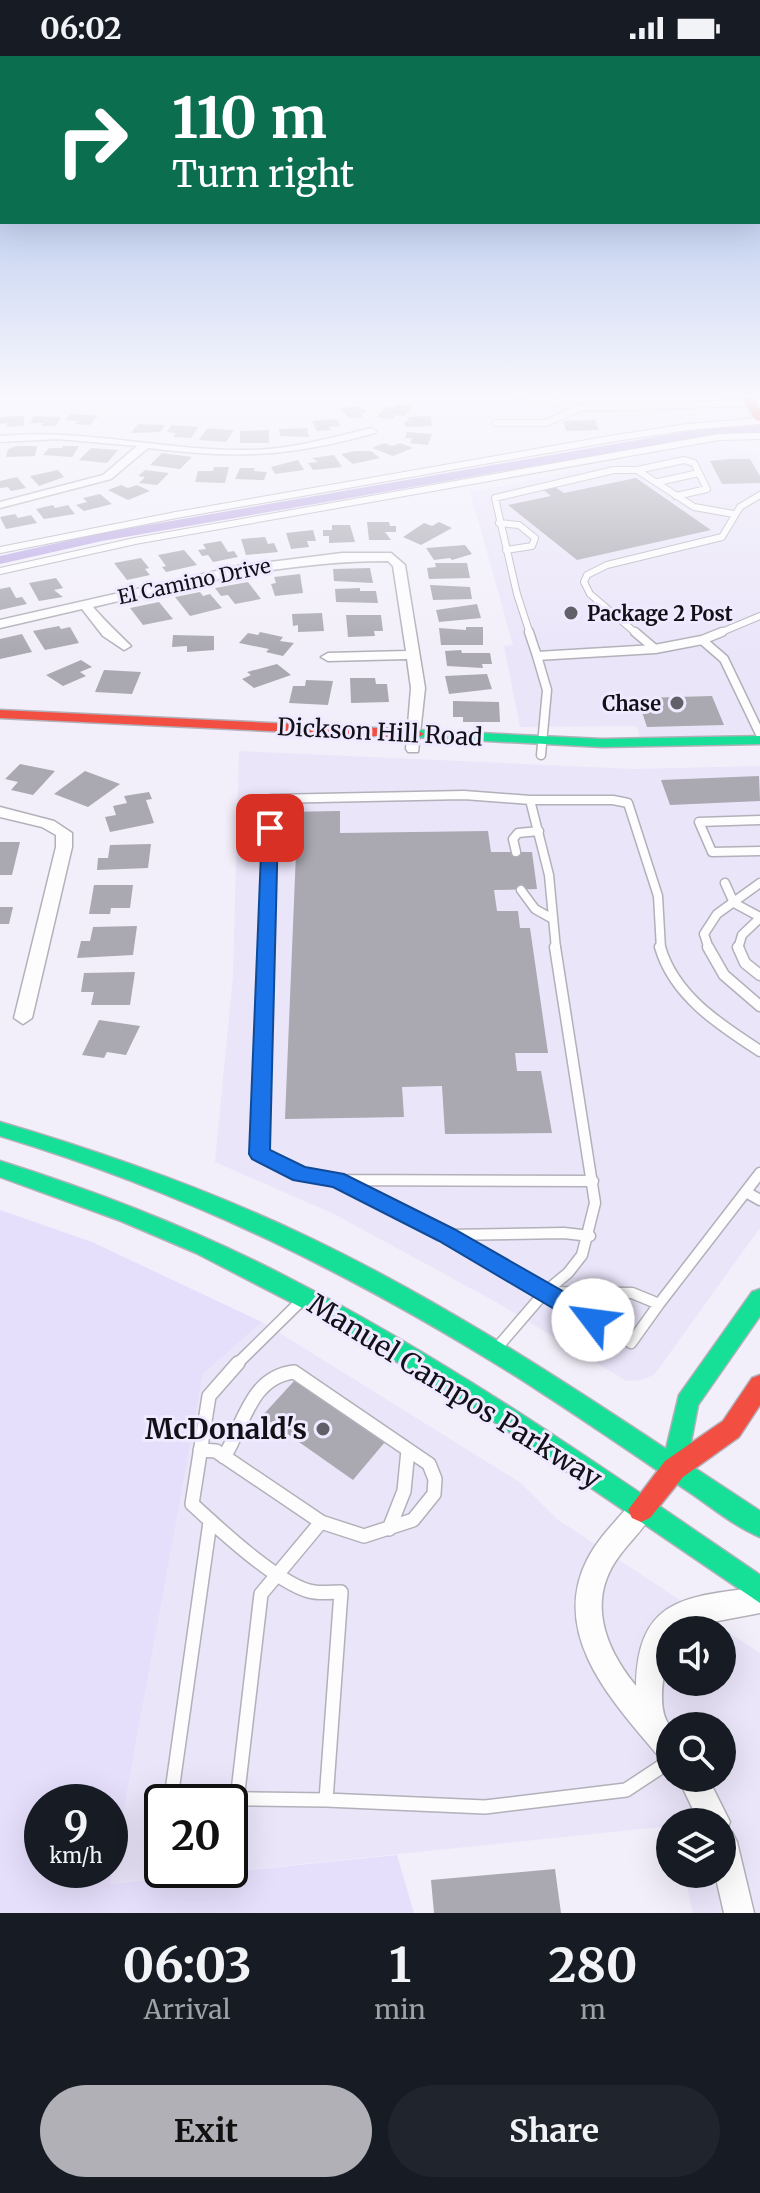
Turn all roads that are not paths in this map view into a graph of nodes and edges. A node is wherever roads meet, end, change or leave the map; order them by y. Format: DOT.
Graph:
graph roads {
  1 [pos="95,481"];
  2 [pos="378,481"];
  3 [pos="474,481"];
  4 [pos="563,481"];
  5 [pos="664,481"];
  6 [pos="703,481"];
  7 [pos="658,482"];
  8 [pos="760,495"];
  9 [pos="676,496"];
  10 [pos="0,505"];
  11 [pos="734,514"];
  12 [pos="499,523"];
  13 [pos="0,550"];
  14 [pos="506,550"];
  15 [pos="0,571"];
  16 [pos="84,604"];
  17 [pos="760,616"];
  18 [pos="0,624"];
  19 [pos="702,640"];
  20 [pos="124,646"];
  21 [pos="655,649"];
  22 [pos="413,655"];
  23 [pos="537,656"];
  24 [pos="328,657"];
  25 [pos="0,714"];
  26 [pos="0,729"];
  27 [pos="760,737"];
  28 [pos="414,741"];
  29 [pos="542,748"];
  30 [pos="760,756"];
  31 [pos="530,800"];
  32 [pos="0,812"];
  33 [pos="760,820"];
  34 [pos="539,831"];
  35 [pos="760,851"];
  36 [pos="516,852"];
  37 [pos="725,883"];
  38 [pos="760,883"];
  39 [pos="521,890"];
  40 [pos="734,903"];
  41 [pos="551,918"];
  42 [pos="760,918"];
  43 [pos="758,971"];
  44 [pos="760,1006"];
  45 [pos="23,1018"];
  46 [pos="760,1051"];
  47 [pos="0,1129"];
  48 [pos="0,1169"];
  49 [pos="760,1173"];
  50 [pos="337,1180"];
  51 [pos="593,1181"];
  52 [pos="746,1192"];
  53 [pos="760,1200"];
  54 [pos="446,1235"];
  55 [pos="590,1236"];
  56 [pos="545,1292"];
  57 [pos="306,1296"];
  58 [pos="760,1298"];
  59 [pos="659,1304"];
  60 [pos="494,1352"];
  61 [pos="760,1385"];
  62 [pos="200,1450"];
  63 [pos="408,1450"];
  64 [pos="224,1457"];
  65 [pos="674,1469"];
  66 [pos="641,1510"];
  67 [pos="210,1522"];
  68 [pos="321,1522"];
  69 [pos="760,1525"];
  70 [pos="389,1529"];
  71 [pos="278,1572"];
  72 [pos="760,1590"];
  73 [pos="760,1600"];
  74 [pos="652,1726"];
  75 [pos="656,1731"];
  76 [pos="656,1772"];
  77 [pos="173,1784"];
  78 [pos="239,1784"];
  79 [pos="248,1800"];
  80 [pos="326,1800"];
  81 [pos="733,1888"];
  82 [pos="739,1913"];
  1 -- 10 [label="street"];
  2 -- 13 [label="lane"];
  3 -- 15 [label="lane"];
  4 -- 12 [label="lane"];
  5 -- 7 [label="lane"];
  6 -- 9 [label="lane"];
  7 -- 9 [label="lane"];
  8 -- 11 [label="lane"];
  9 -- 11 [label="lane"];
  11 -- 21 [label="lane"];
  12 -- 14 [label="lane"];
  12 -- 14 [label="lane"];
  14 -- 23 [label="lane"];
  16 -- 18 [label="street, El Camino Drive"];
  16 -- 20 [label="street"];
  16 -- 22 [label="street, El Camino Drive"];
  17 -- 19 [label="lane"];
  19 -- 21 [label="lane"];
  19 -- 27 [label="lane"];
  21 -- 23 [label="lane"];
  22 -- 24 [label="street"];
  22 -- 28 [label="street"];
  23 -- 29 [label="lane"];
  25 -- 28 [label="main road, Dickson Hill Road"];
  26 -- 28 [label="main road, Dickson Hill Road"];
  27 -- 29 [label="main road, Dickson Hill Road"];
  28 -- 29 [label="main road, Dickson Hill Road"];
  29 -- 30 [label="main road, Dickson Hill Road"];
  31 -- 34 [label="lane"];
  31 -- 46 [label="lane"];
  31 -- 50 [label="lane"];
  32 -- 45 [label="street"];
  33 -- 35 [label="lane"];
  34 -- 36 [label="lane"];
  34 -- 41 [label="lane"];
  37 -- 40 [label="lane"];
  38 -- 40 [label="lane"];
  39 -- 41 [label="lane"];
  40 -- 42 [label="lane"];
  40 -- 44 [label="lane"];
  41 -- 51 [label="lane"];
  42 -- 43 [label="lane"];
  47 -- 60 [label="main road, Manuel Campos Parkway"];
  48 -- 57 [label="main road, Manuel Campos Parkway"];
  49 -- 52 [label="lane"];
  50 -- 51 [label="lane"];
  50 -- 54 [label="lane"];
  51 -- 55 [label="lane"];
  52 -- 53 [label="lane"];
  52 -- 59 [label="lane"];
  54 -- 55 [label="lane"];
  54 -- 56 [label="lane"];
  55 -- 56 [label="lane"];
  56 -- 59 [label="lane"];
  56 -- 59 [label="lane"];
  56 -- 60 [label="lane"];
  57 -- 62 [label="lane"];
  57 -- 66 [label="main road, Manuel Campos Parkway"];
  58 -- 65 [label="main road"];
  60 -- 65 [label="main road, Manuel Campos Parkway"];
  61 -- 65 [label="main road"];
  62 -- 64 [label="lane"];
  62 -- 67 [label="lane"];
  63 -- 64 [label="lane"];
  63 -- 70 [label="lane"];
  63 -- 70 [label="lane"];
  64 -- 68 [label="lane"];
  65 -- 66 [label="main road"];
  65 -- 69 [label="main road, Manuel Campos Parkway"];
  66 -- 72 [label="main road, Manuel Campos Parkway"];
  66 -- 74 [label="street"];
  67 -- 71 [label="lane"];
  67 -- 77 [label="lane"];
  68 -- 70 [label="lane"];
  68 -- 71 [label="lane"];
  71 -- 78 [label="lane"];
  71 -- 80 [label="lane"];
  73 -- 74 [label="street"];
  74 -- 75 [label="street"];
  76 -- 80 [label="lane"];
  79 -- 80 [label="lane"];
  81 -- 82 [label="street"];
}
